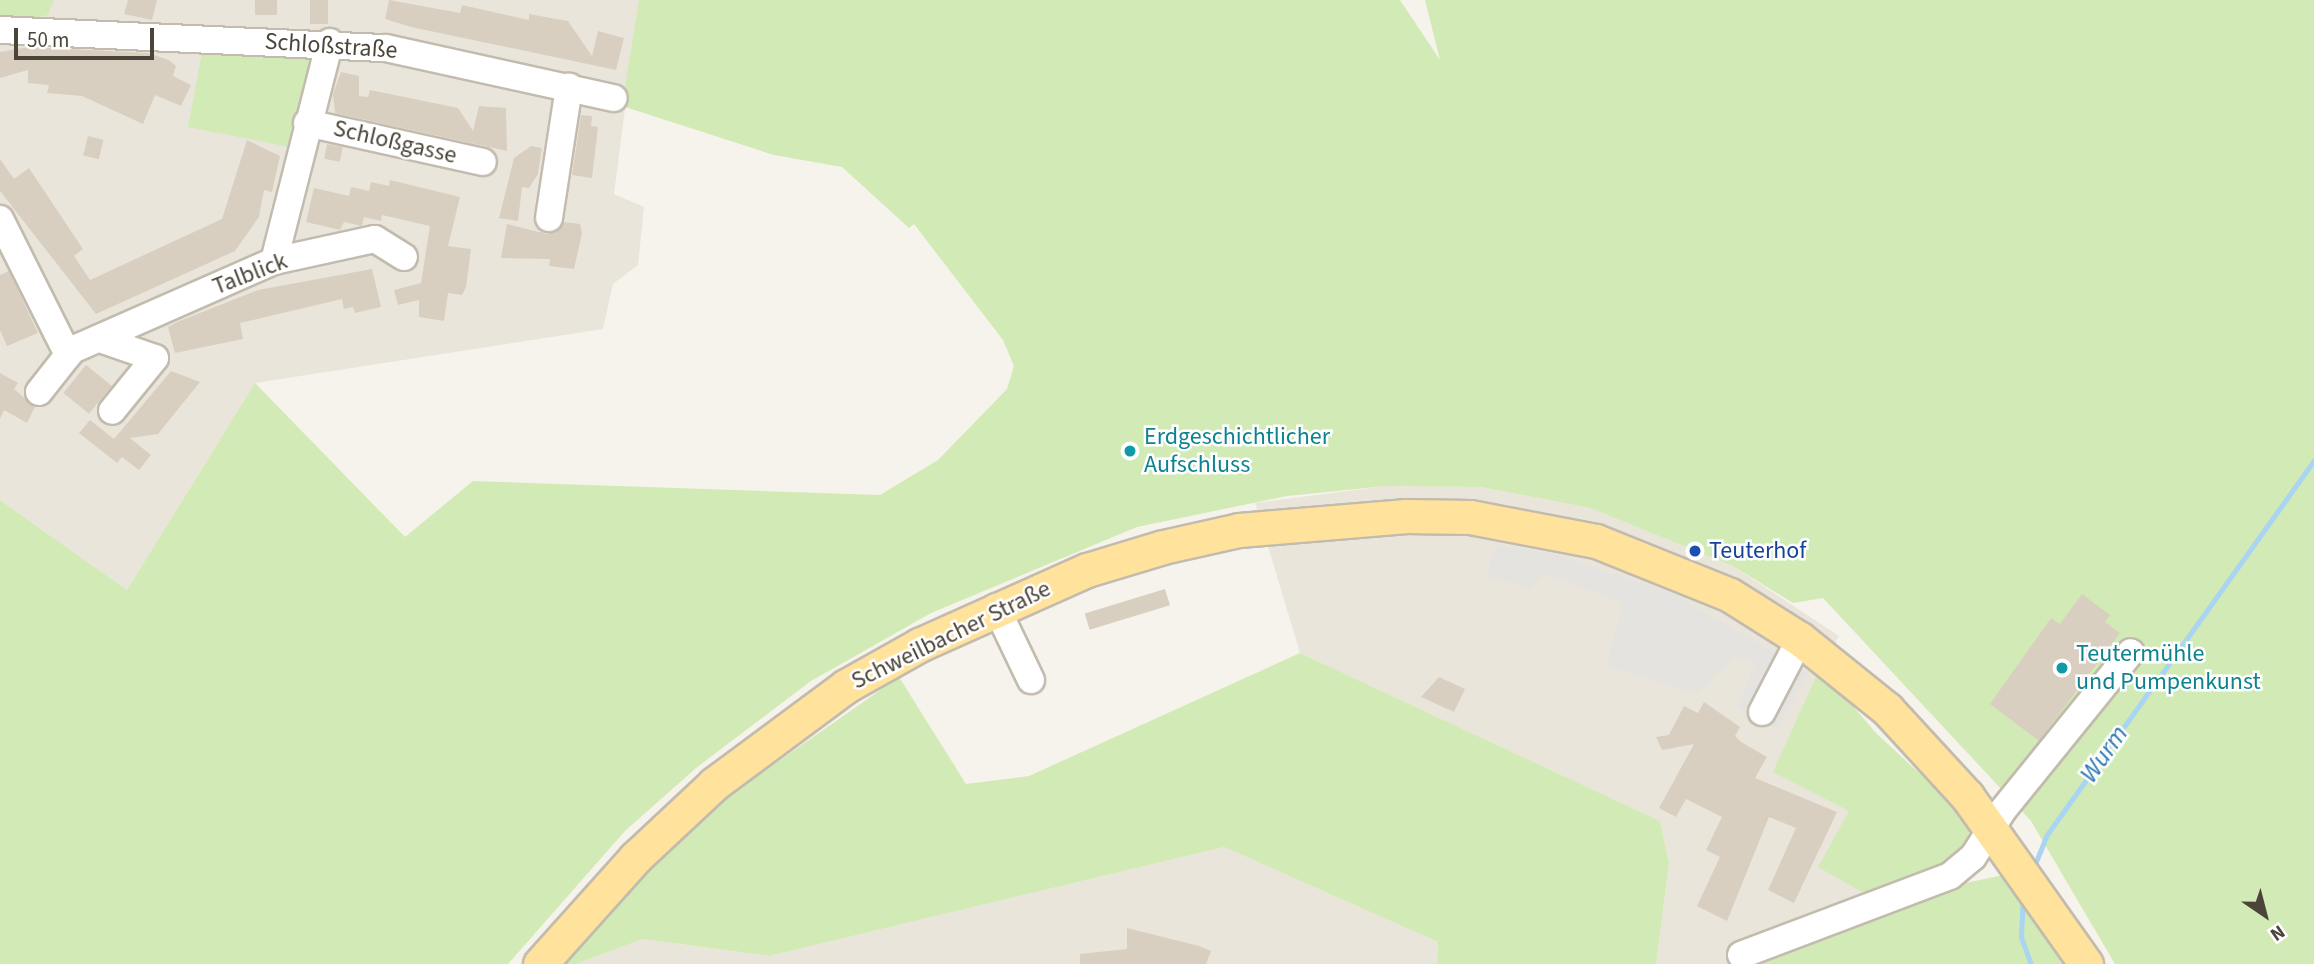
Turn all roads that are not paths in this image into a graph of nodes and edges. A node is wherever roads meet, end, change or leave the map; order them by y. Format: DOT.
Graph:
graph roads {
  1 [pos="0,30"];
  2 [pos="330,42"];
  3 [pos="569,87"];
  4 [pos="614,97"];
  5 [pos="307,122"];
  6 [pos="483,162"];
  7 [pos="549,218"];
  8 [pos="0,219"];
  9 [pos="404,257"];
  10 [pos="274,261"];
  11 [pos="100,339"];
  12 [pos="68,355"];
  13 [pos="39,392"];
  14 [pos="112,411"];
  15 [pos="996,607"];
  16 [pos="1800,639"];
  17 [pos="2132,652"];
  18 [pos="1031,680"];
  19 [pos="1762,712"];
  20 [pos="1996,832"];
  21 [pos="1741,955"];
  22 [pos="540,964"];
  23 [pos="2086,964"];
  1 -- 2 [label="street, Schloßstraße"];
  2 -- 3 [label="street, Schloßstraße"];
  2 -- 5 [label="street, Schloßgasse"];
  3 -- 4 [label="street, Schloßstraße"];
  3 -- 7 [label="street"];
  5 -- 6 [label="street, Schloßgasse"];
  5 -- 10 [label="street, Schloßgasse"];
  8 -- 12 [label="street"];
  9 -- 10 [label="street, Talblick"];
  10 -- 11 [label="street, Talblick"];
  11 -- 12 [label="street, Talblick"];
  11 -- 14 [label="street"];
  12 -- 13 [label="street, Talblick"];
  15 -- 16 [label="main road, Schweilbacher Straße"];
  15 -- 18 [label="street"];
  15 -- 22 [label="main road, Schweilbacher Straße"];
  16 -- 19 [label="street"];
  16 -- 20 [label="main road, Schweilbacher Straße"];
  17 -- 20 [label="street"];
  20 -- 21 [label="street"];
  20 -- 23 [label="main road, Schweilbacher Straße"];
}
